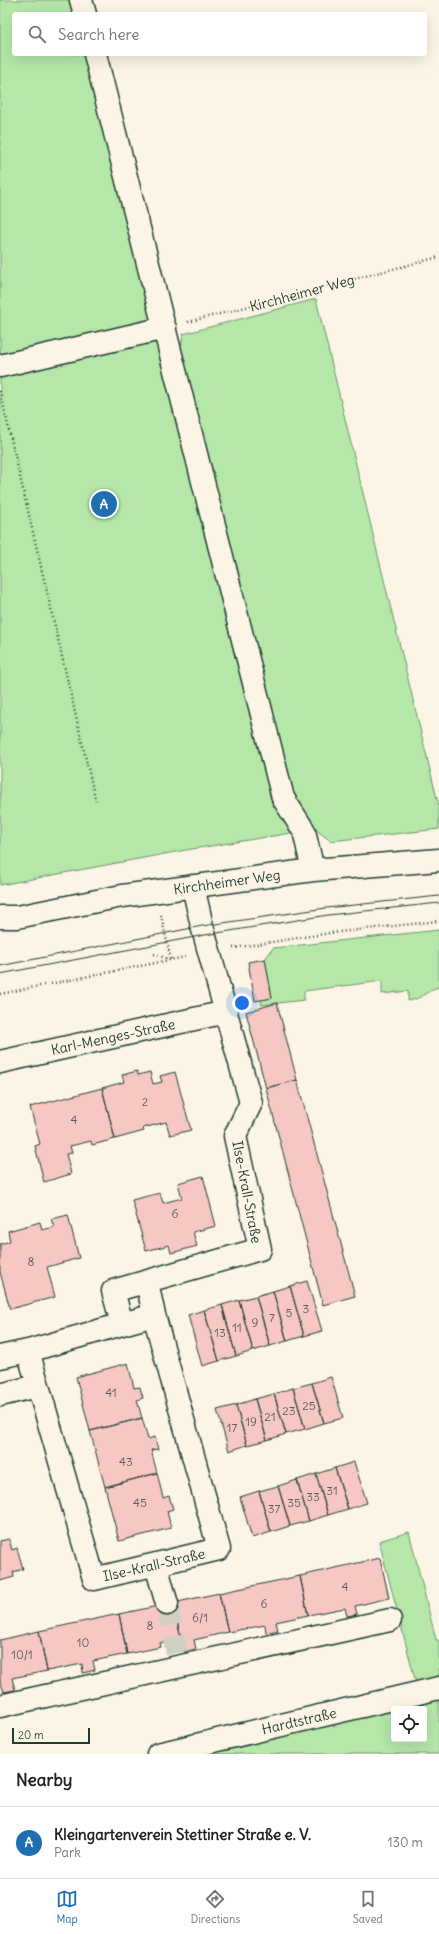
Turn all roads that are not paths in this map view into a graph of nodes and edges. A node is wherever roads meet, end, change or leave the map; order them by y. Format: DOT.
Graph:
graph roads {
  1 [pos="81,0"];
  2 [pos="84,12"];
  3 [pos="96,56"];
  4 [pos="165,328"];
  5 [pos="0,366"];
  6 [pos="439,860"];
  7 [pos="313,870"];
  8 [pos="194,886"];
  9 [pos="6,920"];
  10 [pos="226,1012"];
  11 [pos="0,1062"];
  12 [pos="147,1282"];
  13 [pos="154,1315"];
  14 [pos="122,1324"];
  15 [pos="28,1351"];
  16 [pos="0,1357"];
  17 [pos="37,1386"];
  18 [pos="1,1391"];
  19 [pos="156,1565"];
  20 [pos="167,1604"];
  21 [pos="390,1620"];
  22 [pos="439,1688"];
  23 [pos="0,1706"];
  24 [pos="158,1754"];
  1 -- 2 [label="street"];
  3 -- 4 [label="street"];
  4 -- 5 [label="street"];
  4 -- 7 [label="street"];
  6 -- 7 [label="street, Kirchheimer Weg"];
  7 -- 8 [label="street, Kirchheimer Weg"];
  8 -- 9 [label="street, Kirchheimer Weg"];
  8 -- 10 [label="street, Ilse-Krall-Straße"];
  10 -- 11 [label="street, Karl-Menges-Straße"];
  10 -- 12 [label="street, Ilse-Krall-Straße"];
  12 -- 13 [label="street, Ilse-Krall-Straße"];
  12 -- 14 [label="street, Ilse-Krall-Straße"];
  13 -- 14 [label="street"];
  13 -- 19 [label="street, Ilse-Krall-Straße"];
  14 -- 15 [label="street"];
  15 -- 16 [label="street"];
  15 -- 17 [label="street, Ilse-Krall-Straße"];
  17 -- 18 [label="street"];
  17 -- 19 [label="street, Ilse-Krall-Straße"];
  19 -- 20 [label="street"];
  21 -- 23 [label="street"];
  22 -- 24 [label="street, Hardtstraße"];
}
